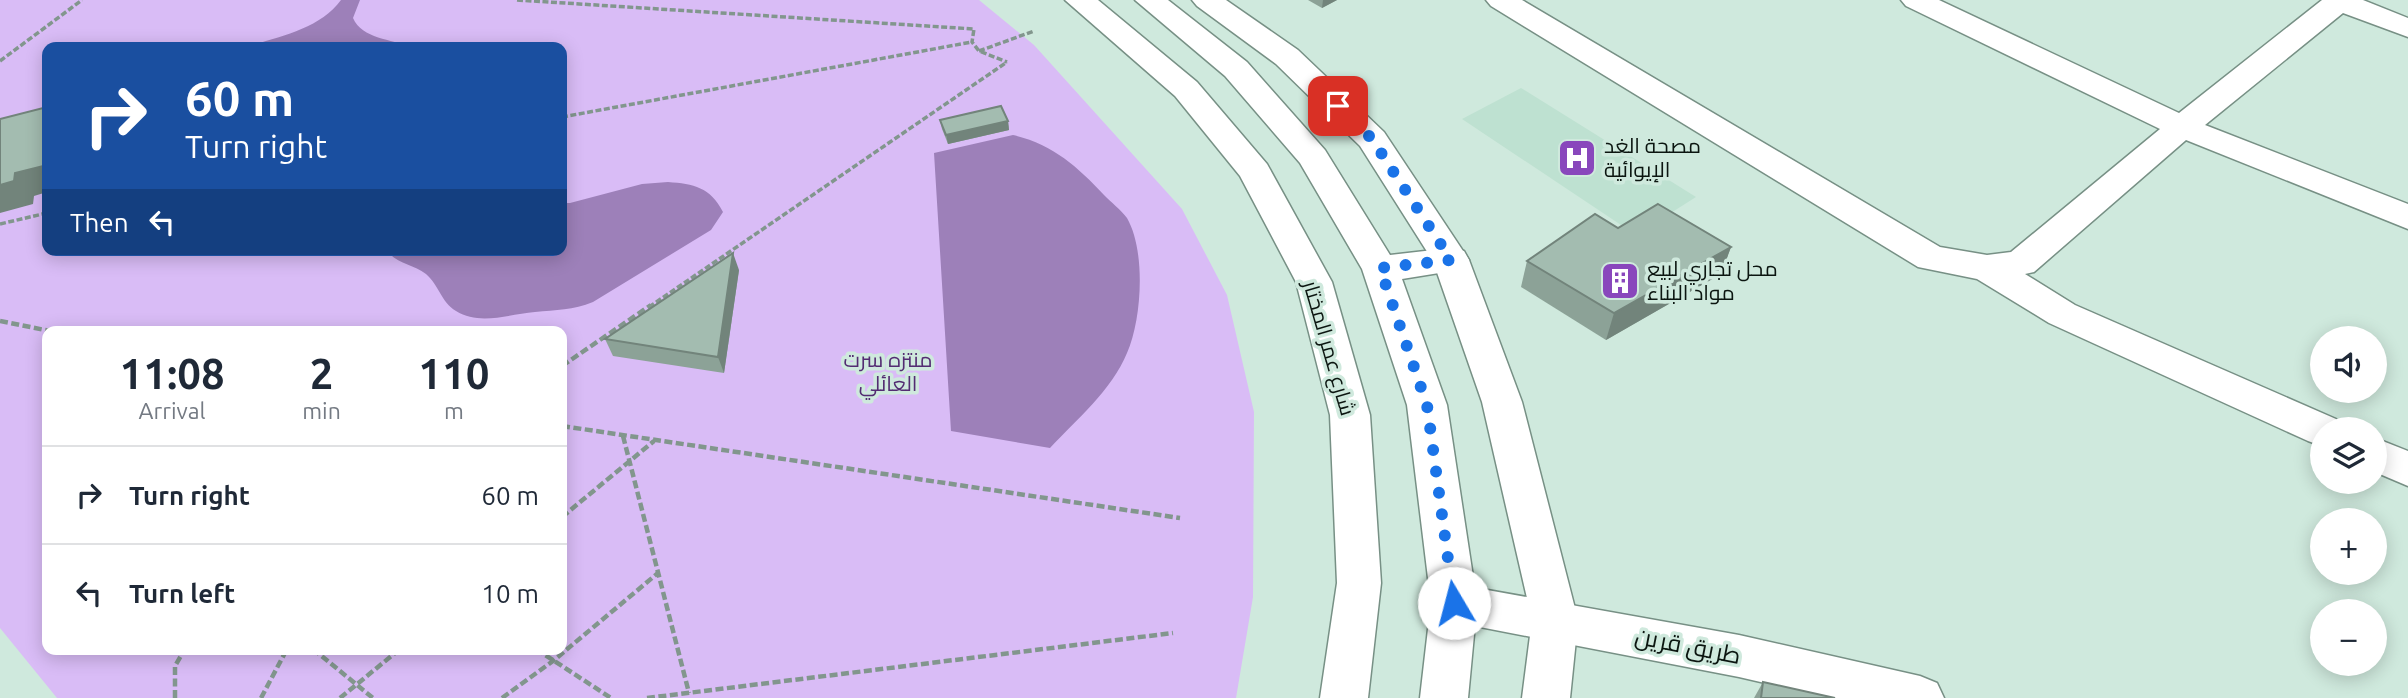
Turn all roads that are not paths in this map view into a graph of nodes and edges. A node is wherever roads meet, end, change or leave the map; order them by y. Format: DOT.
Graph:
graph roads {
  1 [pos="1080,0"];
  2 [pos="1150,0"];
  3 [pos="1207,0"];
  4 [pos="1501,0"];
  5 [pos="1916,0"];
  6 [pos="2340,0"];
  7 [pos="2408,28"];
  8 [pos="2182,127"];
  9 [pos="2408,217"];
  10 [pos="1451,260"];
  11 [pos="1380,268"];
  12 [pos="1987,268"];
  13 [pos="2310,425"];
  14 [pos="2387,459"];
  15 [pos="2408,469"];
  16 [pos="1454,603"];
  17 [pos="1555,620"];
  18 [pos="1344,698"];
  19 [pos="1444,698"];
  20 [pos="1546,698"];
  21 [pos="1920,698"];
  1 -- 18 [label="street, شارع عمر المختار"];
  2 -- 11 [label="street"];
  3 -- 10 [label="street"];
  4 -- 12 [label="street"];
  5 -- 8 [label="street"];
  6 -- 7 [label="street"];
  6 -- 8 [label="street"];
  8 -- 9 [label="street"];
  8 -- 12 [label="street"];
  10 -- 11 [label="street"];
  10 -- 17 [label="street"];
  11 -- 16 [label="street"];
  12 -- 13 [label="street"];
  14 -- 15 [label="street"];
  16 -- 17 [label="street, طريق قرين"];
  16 -- 19 [label="street"];
  17 -- 20 [label="street"];
  17 -- 21 [label="street, طريق قرين"];
}
